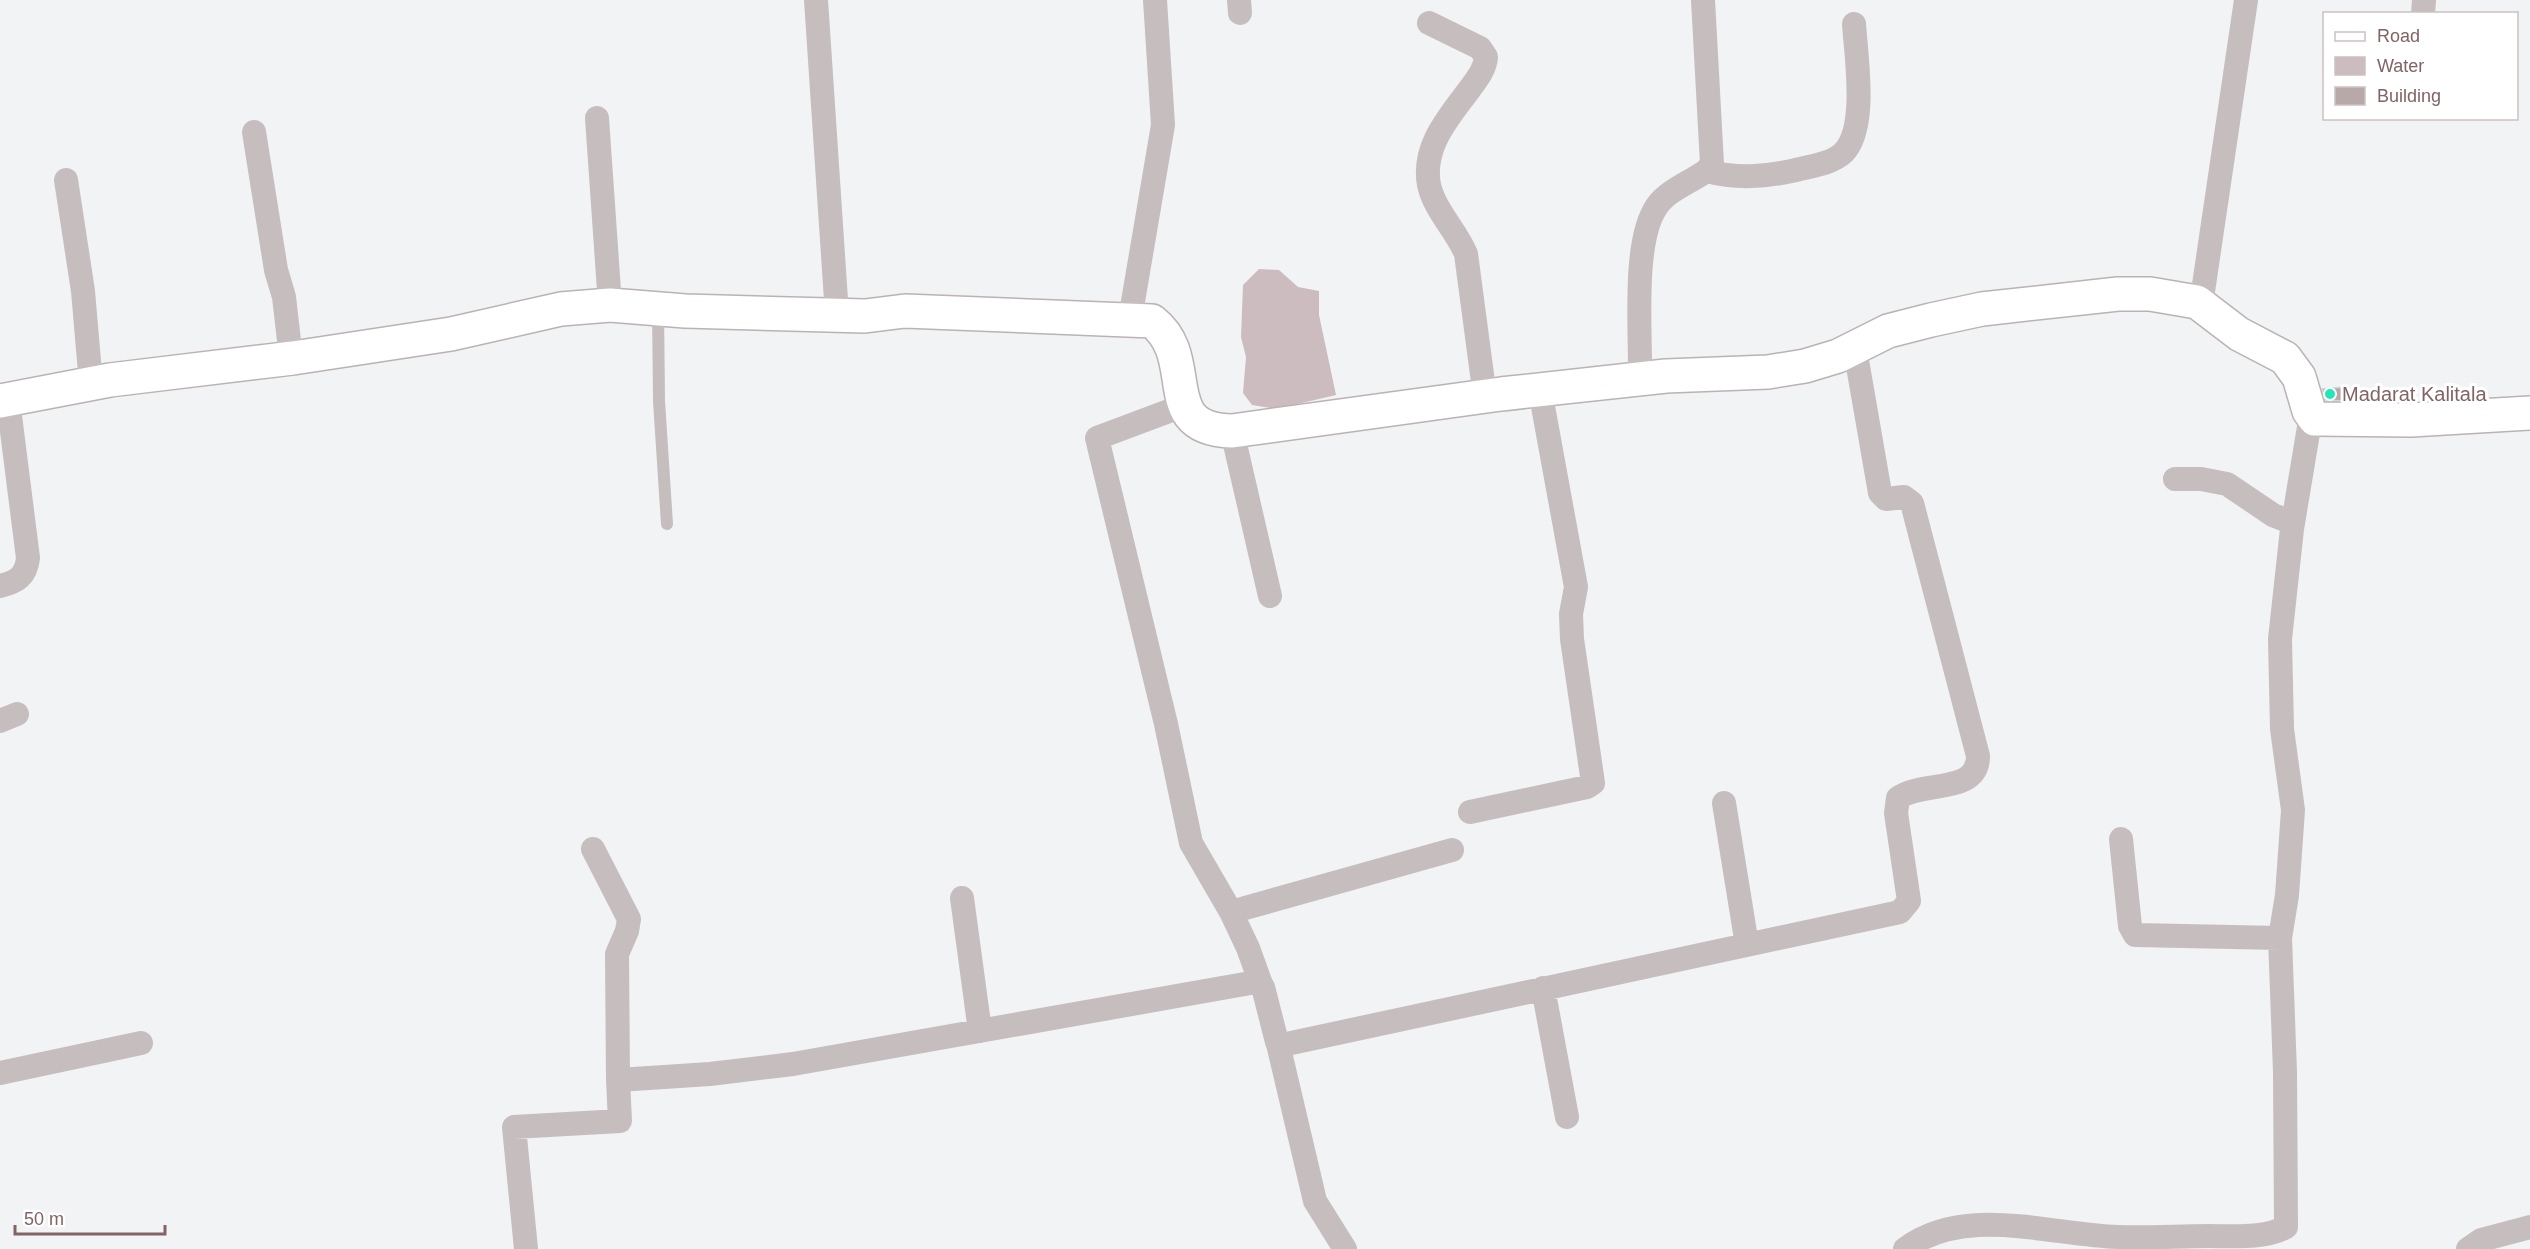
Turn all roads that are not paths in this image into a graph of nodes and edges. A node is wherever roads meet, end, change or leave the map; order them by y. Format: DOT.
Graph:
graph roads {
  1 [pos="816,0"];
  2 [pos="1155,0"];
  3 [pos="1703,0"];
  4 [pos="2246,0"];
  5 [pos="1429,23"];
  6 [pos="1854,24"];
  7 [pos="597,118"];
  8 [pos="254,132"];
  9 [pos="1706,171"];
  10 [pos="66,180"];
  11 [pos="610,305"];
  12 [pos="2201,305"];
  13 [pos="658,308"];
  14 [pos="837,315"];
  15 [pos="1130,319"];
  16 [pos="1855,349"];
  17 [pos="291,358"];
  18 [pos="1640,379"];
  19 [pos="91,384"];
  20 [pos="1540,390"];
  21 [pos="1485,397"];
  22 [pos="4,401"];
  23 [pos="1185,405"];
  24 [pos="2530,413"];
  25 [pos="2311,415"];
  26 [pos="1233,431"];
  27 [pos="2175,479"];
  28 [pos="2293,523"];
  29 [pos="667,524"];
  30 [pos="0,586"];
  31 [pos="1270,596"];
  32 [pos="1724,803"];
  33 [pos="1470,812"];
  34 [pos="2121,839"];
  35 [pos="593,849"];
  36 [pos="1452,850"];
  37 [pos="962,898"];
  38 [pos="1231,912"];
  39 [pos="2280,938"];
  40 [pos="1747,945"];
  41 [pos="1261,984"];
  42 [pos="1543,988"];
  43 [pos="980,1031"];
  44 [pos="141,1043"];
  45 [pos="1278,1044"];
  46 [pos="0,1073"];
  47 [pos="618,1080"];
  48 [pos="1567,1117"];
  49 [pos="2530,1227"];
  50 [pos="2285,1239"];
  51 [pos="2116,1243"];
  52 [pos="526,1249"];
  53 [pos="1345,1249"];
  54 [pos="1905,1249"];
  55 [pos="2468,1249"];
  1 -- 14 [label="street"];
  2 -- 15 [label="street"];
  3 -- 9 [label="street"];
  4 -- 12 [label="street"];
  5 -- 21 [label="street"];
  6 -- 9 [label="street"];
  7 -- 11 [label="street"];
  8 -- 17 [label="street"];
  9 -- 18 [label="street"];
  10 -- 19 [label="street"];
  11 -- 13 [label="main road"];
  11 -- 17 [label="main road"];
  12 -- 16 [label="main road"];
  12 -- 25 [label="main road"];
  13 -- 14 [label="main road"];
  13 -- 29 [label="lane"];
  14 -- 15 [label="main road"];
  15 -- 23 [label="main road"];
  16 -- 18 [label="main road"];
  16 -- 40 [label="street"];
  17 -- 19 [label="main road"];
  18 -- 20 [label="main road"];
  19 -- 22 [label="main road"];
  20 -- 21 [label="main road"];
  20 -- 33 [label="street"];
  21 -- 26 [label="main road"];
  22 -- 30 [label="street"];
  23 -- 26 [label="main road"];
  23 -- 38 [label="street"];
  24 -- 25 [label="main road"];
  25 -- 28 [label="street"];
  26 -- 31 [label="street"];
  27 -- 28 [label="street"];
  28 -- 39 [label="street"];
  32 -- 40 [label="street"];
  34 -- 39 [label="street"];
  35 -- 47 [label="street"];
  36 -- 38 [label="street"];
  37 -- 43 [label="street"];
  38 -- 41 [label="street"];
  39 -- 50 [label="street"];
  40 -- 42 [label="street"];
  41 -- 43 [label="street"];
  41 -- 45 [label="street"];
  42 -- 45 [label="street"];
  42 -- 48 [label="street"];
  43 -- 47 [label="street"];
  44 -- 46 [label="street"];
  45 -- 53 [label="street"];
  47 -- 52 [label="street"];
  49 -- 55 [label="street"];
  50 -- 51 [label="street"];
  51 -- 54 [label="street"];
}
